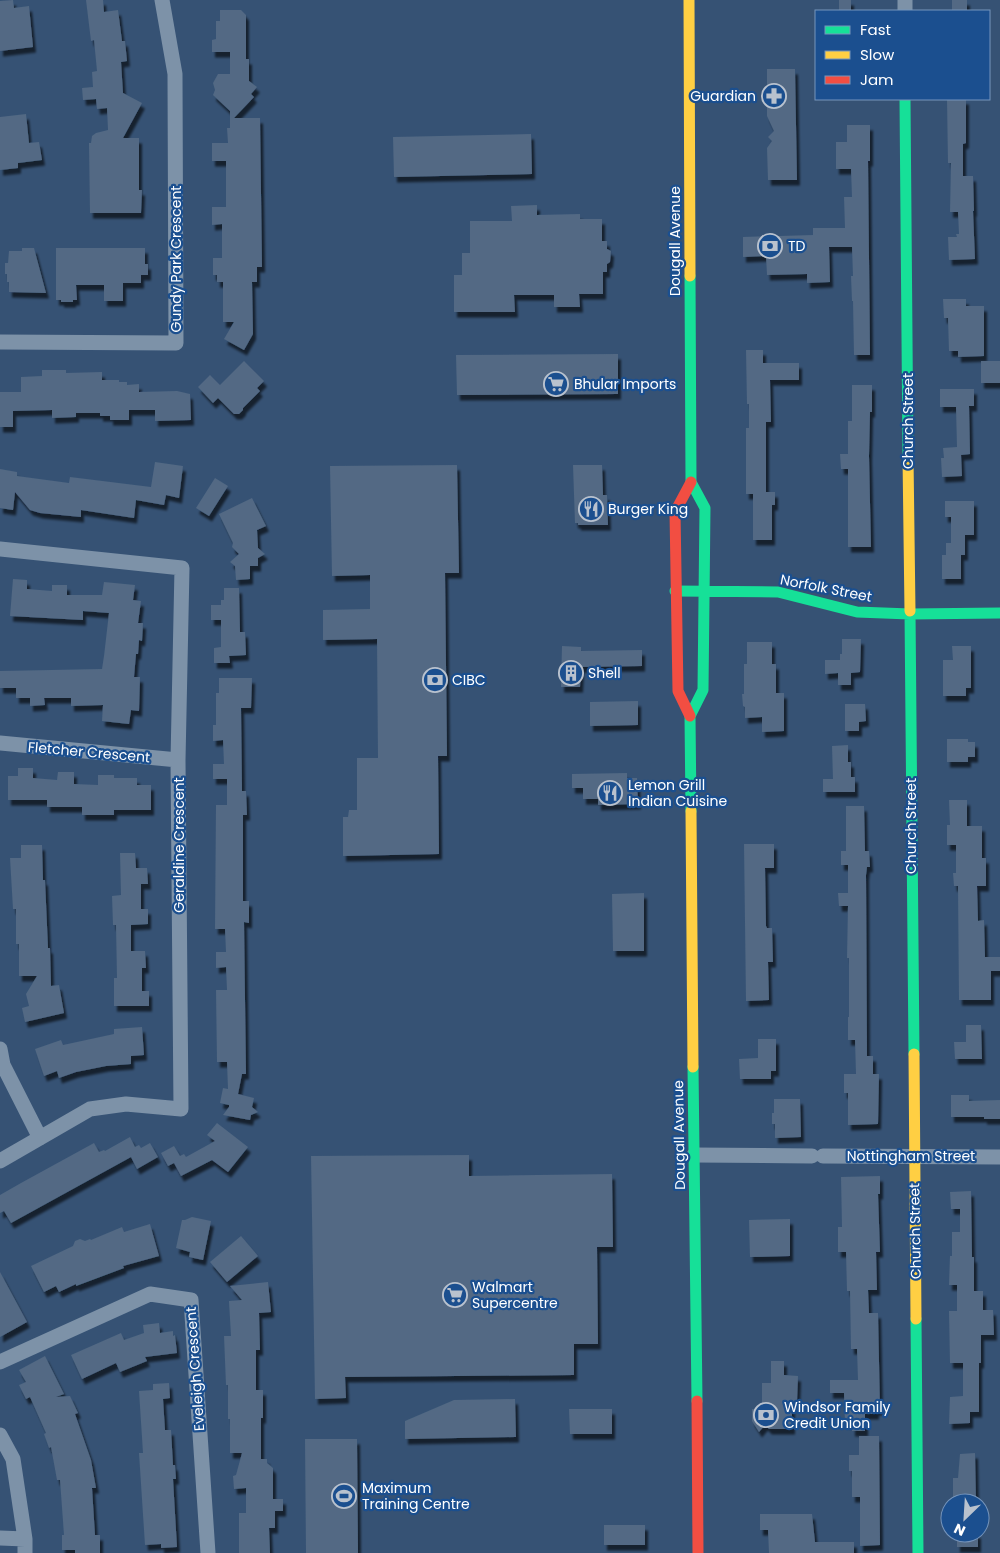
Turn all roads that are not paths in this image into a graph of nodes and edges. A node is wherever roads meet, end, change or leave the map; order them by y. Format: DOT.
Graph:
graph roads {
  1 [pos="162,0"];
  2 [pos="688,0"];
  3 [pos="905,100"];
  4 [pos="0,342"];
  5 [pos="691,482"];
  6 [pos="0,549"];
  7 [pos="675,591"];
  8 [pos="705,592"];
  9 [pos="1000,613"];
  10 [pos="910,614"];
  11 [pos="690,716"];
  12 [pos="0,744"];
  13 [pos="178,760"];
  14 [pos="0,1049"];
  15 [pos="40,1138"];
  16 [pos="694,1155"];
  17 [pos="914,1156"];
  18 [pos="1000,1157"];
  19 [pos="0,1161"];
  20 [pos="0,1362"];
  21 [pos="0,1435"];
  22 [pos="0,1538"];
  23 [pos="25,1546"];
  24 [pos="208,1553"];
  25 [pos="698,1553"];
  26 [pos="918,1553"];
  1 -- 4 [label="street, Gundy Park Crescent"];
  2 -- 5 [label="main road, Dougall Avenue"];
  3 -- 10 [label="main road, Church Street"];
  5 -- 7 [label="main road, Dougall Avenue"];
  5 -- 8 [label="main road, Dougall Avenue"];
  6 -- 13 [label="street, Geraldine Crescent"];
  7 -- 8 [label="main road, Norfolk Street"];
  7 -- 11 [label="main road, Dougall Avenue"];
  8 -- 10 [label="main road, Norfolk Street"];
  8 -- 11 [label="main road, Dougall Avenue"];
  9 -- 10 [label="main road, Norfolk Street"];
  10 -- 17 [label="main road, Church Street"];
  11 -- 16 [label="main road, Dougall Avenue"];
  12 -- 13 [label="street, Fletcher Crescent"];
  13 -- 15 [label="street, Geraldine Crescent"];
  14 -- 15 [label="street"];
  15 -- 19 [label="street, Geraldine Crescent"];
  16 -- 17 [label="street, Nottingham Street"];
  16 -- 25 [label="main road, Dougall Avenue"];
  17 -- 18 [label="street, Nottingham Street"];
  17 -- 26 [label="main road, Church Street"];
  20 -- 24 [label="street, Eveleigh Crescent"];
  21 -- 23 [label="street"];
  22 -- 23 [label="street"];
}
